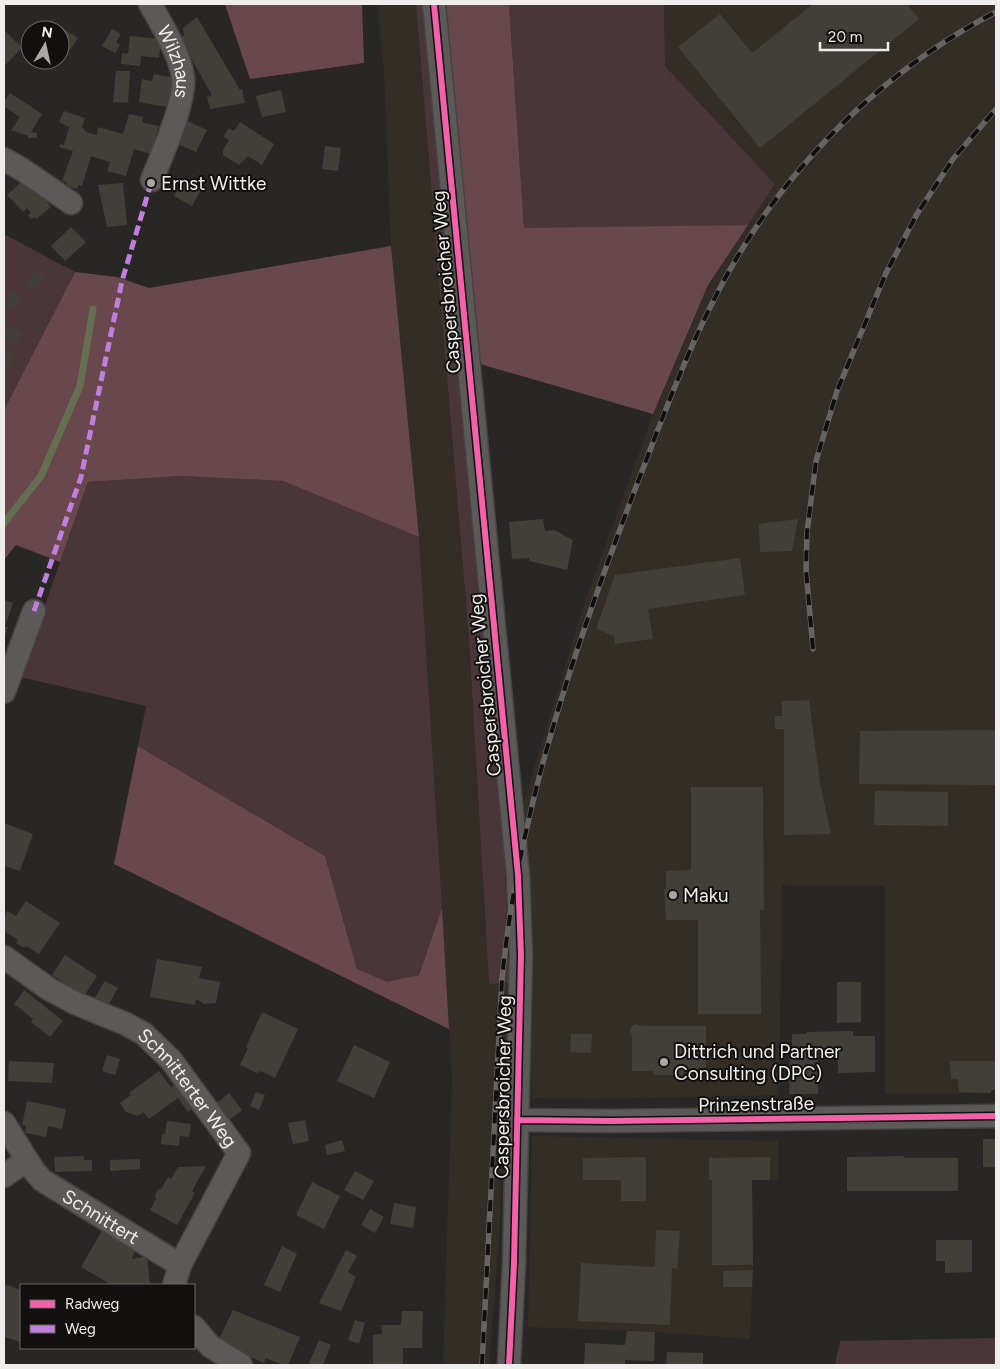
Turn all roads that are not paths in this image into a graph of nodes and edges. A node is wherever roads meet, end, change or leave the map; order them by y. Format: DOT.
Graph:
graph roads {
  1 [pos="150,4"];
  2 [pos="434,4"];
  3 [pos="4,159"];
  4 [pos="152,180"];
  5 [pos="71,203"];
  6 [pos="34,611"];
  7 [pos="4,692"];
  8 [pos="4,957"];
  9 [pos="996,1116"];
  10 [pos="517,1120"];
  11 [pos="4,1123"];
  12 [pos="27,1160"];
  13 [pos="4,1176"];
  14 [pos="177,1275"];
  15 [pos="195,1329"];
  16 [pos="241,1365"];
  17 [pos="509,1365"];
  1 -- 4 [label="street, Wilzhaus"];
  2 -- 10 [label="street, Caspersbroicher Weg"];
  3 -- 5 [label="street"];
  6 -- 7 [label="street"];
  8 -- 14 [label="street, Schnitterter Weg"];
  9 -- 10 [label="street, Prinzenstraße"];
  10 -- 17 [label="street, Caspersbroicher Weg"];
  11 -- 12 [label="street, Schnittert"];
  12 -- 13 [label="street"];
  12 -- 14 [label="street, Schnittert"];
  15 -- 16 [label="street"];
}
